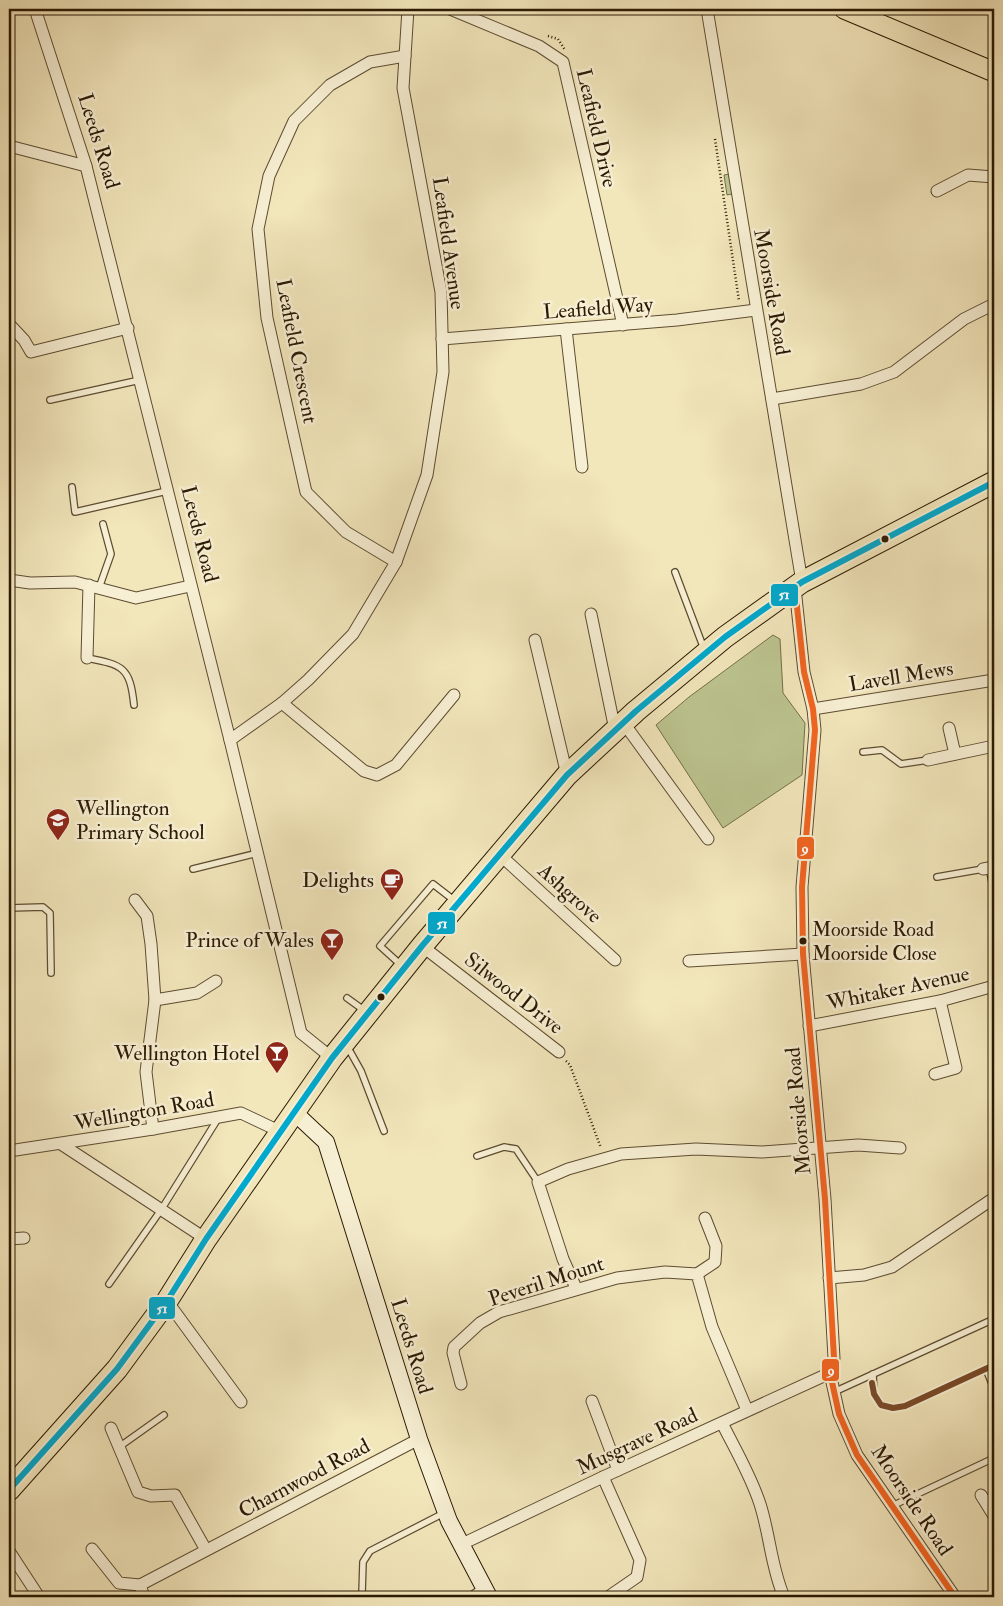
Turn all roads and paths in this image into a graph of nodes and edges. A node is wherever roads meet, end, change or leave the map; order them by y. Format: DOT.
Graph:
graph roads {
  1 [pos="35,9"];
  2 [pos="408,9"];
  3 [pos="450,9"];
  4 [pos="707,9"];
  5 [pos="844,9"];
  6 [pos="405,56"];
  7 [pos="994,72"];
  8 [pos="714,132"];
  9 [pos="9,146"];
  10 [pos="86,166"];
  11 [pos="994,177"];
  12 [pos="937,191"];
  13 [pos="994,304"];
  14 [pos="740,306"];
  15 [pos="756,310"];
  16 [pos="9,324"];
  17 [pos="623,325"];
  18 [pos="128,328"];
  19 [pos="566,329"];
  20 [pos="442,339"];
  21 [pos="140,380"];
  22 [pos="772,399"];
  23 [pos="50,400"];
  24 [pos="582,466"];
  25 [pos="994,482"];
  26 [pos="72,487"];
  27 [pos="167,491"];
  28 [pos="103,524"];
  29 [pos="396,562"];
  30 [pos="675,572"];
  31 [pos="9,580"];
  32 [pos="799,585"];
  33 [pos="94,586"];
  34 [pos="190,586"];
  35 [pos="591,614"];
  36 [pos="535,640"];
  37 [pos="705,653"];
  38 [pos="87,658"];
  39 [pos="994,680"];
  40 [pos="454,695"];
  41 [pos="282,703"];
  42 [pos="134,705"];
  43 [pos="813,709"];
  44 [pos="619,726"];
  45 [pos="949,728"];
  46 [pos="230,740"];
  47 [pos="994,746"];
  48 [pos="863,752"];
  49 [pos="955,754"];
  50 [pos="928,760"];
  51 [pos="567,775"];
  52 [pos="708,839"];
  53 [pos="258,853"];
  54 [pos="499,854"];
  55 [pos="989,868"];
  56 [pos="193,869"];
  57 [pos="937,877"];
  58 [pos="994,893"];
  59 [pos="135,900"];
  60 [pos="458,903"];
  61 [pos="9,908"];
  62 [pos="422,946"];
  63 [pos="803,954"];
  64 [pos="615,960"];
  65 [pos="689,961"];
  66 [pos="404,968"];
  67 [pos="51,973"];
  68 [pos="216,981"];
  69 [pos="994,986"];
  70 [pos="347,998"];
  71 [pos="155,1000"];
  72 [pos="940,1001"];
  73 [pos="368,1013"];
  74 [pos="809,1026"];
  75 [pos="339,1051"];
  76 [pos="559,1052"];
  77 [pos="935,1074"];
  78 [pos="294,1112"];
  79 [pos="219,1117"];
  80 [pos="153,1130"];
  81 [pos="384,1131"];
  82 [pos="281,1132"];
  83 [pos="61,1144"];
  84 [pos="900,1148"];
  85 [pos="820,1149"];
  86 [pos="9,1151"];
  87 [pos="477,1156"];
  88 [pos="605,1158"];
  89 [pos="538,1182"];
  90 [pos="994,1198"];
  91 [pos="161,1210"];
  92 [pos="705,1218"];
  93 [pos="24,1238"];
  94 [pos="9,1239"];
  95 [pos="206,1239"];
  96 [pos="697,1274"];
  97 [pos="829,1278"];
  98 [pos="109,1284"];
  99 [pos="576,1288"];
  100 [pos="168,1301"];
  101 [pos="994,1319"];
  102 [pos="994,1365"];
  103 [pos="986,1369"];
  104 [pos="830,1373"];
  105 [pos="873,1374"];
  106 [pos="461,1384"];
  107 [pos="994,1389"];
  108 [pos="834,1392"];
  109 [pos="592,1401"];
  110 [pos="241,1402"];
  111 [pos="747,1410"];
  112 [pos="164,1415"];
  113 [pos="722,1423"];
  114 [pos="111,1428"];
  115 [pos="419,1439"];
  116 [pos="118,1447"];
  117 [pos="994,1458"];
  118 [pos="618,1470"];
  119 [pos="603,1476"];
  120 [pos="9,1490"];
  121 [pos="981,1495"];
  122 [pos="892,1506"];
  123 [pos="446,1512"];
  124 [pos="994,1516"];
  125 [pos="460,1545"];
  126 [pos="92,1549"];
  127 [pos="206,1550"];
  128 [pos="9,1551"];
  129 [pos="140,1585"];
  130 [pos="362,1594"];
  131 [pos="482,1594"];
  132 [pos="39,1597"];
  133 [pos="144,1597"];
  134 [pos="608,1597"];
  135 [pos="784,1597"];
  136 [pos="955,1597"];
  1 -- 10 [label="street, Leeds Road"];
  2 -- 6 [label="street, Leafield Avenue"];
  3 -- 17 [label="street, Leafield Drive"];
  4 -- 15 [label="street, Moorside Road"];
  5 -- 7 [label="main road"];
  6 -- 20 [label="street, Leafield Avenue"];
  6 -- 29 [label="street, Leafield Crescent"];
  8 -- 14 [label="path"];
  9 -- 10 [label="street"];
  10 -- 18 [label="street, Leeds Road"];
  11 -- 12 [label="street"];
  13 -- 22 [label="street"];
  15 -- 17 [label="street, Leafield Way"];
  15 -- 22 [label="street, Moorside Road"];
  16 -- 18 [label="street"];
  17 -- 19 [label="street, Leafield Way"];
  18 -- 21 [label="street, Leeds Road"];
  19 -- 20 [label="street, Leafield Way"];
  19 -- 24 [label="street"];
  20 -- 29 [label="street, Leafield Avenue"];
  21 -- 23 [label="lane"];
  21 -- 27 [label="street, Leeds Road"];
  22 -- 32 [label="street, Moorside Road"];
  25 -- 32 [label="highway"];
  26 -- 27 [label="lane"];
  27 -- 34 [label="street, Leeds Road"];
  28 -- 33 [label="lane"];
  29 -- 41 [label="street, Leafield Avenue"];
  30 -- 37 [label="lane"];
  31 -- 33 [label="street"];
  32 -- 37 [label="highway"];
  32 -- 43 [label="street, Moorside Road"];
  33 -- 34 [label="street"];
  33 -- 38 [label="street"];
  34 -- 46 [label="street, Leeds Road"];
  35 -- 44 [label="street"];
  36 -- 51 [label="street"];
  37 -- 44 [label="highway"];
  38 -- 42 [label="lane"];
  39 -- 43 [label="street, Lavell Mews"];
  40 -- 41 [label="street"];
  41 -- 46 [label="street, Leafield Avenue"];
  43 -- 63 [label="street, Moorside Road"];
  44 -- 51 [label="highway"];
  44 -- 52 [label="street"];
  45 -- 49 [label="street"];
  46 -- 53 [label="street, Leeds Road"];
  47 -- 49 [label="street"];
  48 -- 50 [label="lane"];
  49 -- 50 [label="street"];
  51 -- 54 [label="highway"];
  53 -- 56 [label="lane"];
  53 -- 75 [label="street, Leeds Road"];
  54 -- 60 [label="highway"];
  54 -- 64 [label="street, Ashgrove"];
  55 -- 57 [label="lane"];
  55 -- 58 [label="lane"];
  59 -- 71 [label="street"];
  60 -- 62 [label="highway"];
  60 -- 66 [label="lane"];
  61 -- 67 [label="lane"];
  62 -- 66 [label="highway"];
  62 -- 76 [label="street, Silwood Drive"];
  63 -- 65 [label="street"];
  63 -- 74 [label="street, Moorside Road"];
  66 -- 73 [label="highway"];
  68 -- 71 [label="street"];
  69 -- 72 [label="street, Whitaker Avenue"];
  70 -- 73 [label="lane"];
  71 -- 80 [label="street"];
  72 -- 74 [label="street, Whitaker Avenue"];
  72 -- 77 [label="street"];
  73 -- 75 [label="highway"];
  74 -- 85 [label="street, Moorside Road"];
  75 -- 78 [label="highway"];
  75 -- 81 [label="lane"];
  76 -- 88 [label="path"];
  78 -- 82 [label="highway"];
  78 -- 115 [label="street, Leeds Road"];
  79 -- 80 [label="street, Wellington Road"];
  79 -- 82 [label="street, Wellington Road"];
  79 -- 91 [label="lane"];
  80 -- 83 [label="street, Wellington Road"];
  82 -- 95 [label="highway"];
  83 -- 86 [label="street, Wellington Road"];
  83 -- 91 [label="street"];
  84 -- 85 [label="street"];
  85 -- 88 [label="street"];
  85 -- 97 [label="street, Moorside Road"];
  87 -- 89 [label="lane"];
  88 -- 89 [label="street"];
  89 -- 99 [label="street"];
  90 -- 97 [label="street"];
  91 -- 95 [label="street"];
  91 -- 98 [label="lane"];
  92 -- 96 [label="street"];
  93 -- 94 [label="street"];
  95 -- 100 [label="highway"];
  96 -- 99 [label="street, Peveril Mount"];
  96 -- 111 [label="street"];
  97 -- 104 [label="street, Moorside Road"];
  99 -- 106 [label="street, Peveril Mount"];
  100 -- 110 [label="street"];
  100 -- 120 [label="highway"];
  101 -- 105 [label="lane"];
  102 -- 103 [label="lane"];
  103 -- 105 [label="lane"];
  103 -- 107 [label="lane"];
  104 -- 108 [label="street, Moorside Road"];
  104 -- 111 [label="street, Musgrave Road"];
  105 -- 108 [label="lane"];
  108 -- 122 [label="street, Moorside Road"];
  109 -- 118 [label="street"];
  111 -- 113 [label="street, Musgrave Road"];
  112 -- 116 [label="lane"];
  113 -- 118 [label="street, Musgrave Road"];
  113 -- 135 [label="street"];
  114 -- 116 [label="street"];
  115 -- 123 [label="street, Leeds Road"];
  115 -- 127 [label="street, Charnwood Road"];
  116 -- 127 [label="street"];
  117 -- 122 [label="lane"];
  118 -- 119 [label="street, Musgrave Road"];
  119 -- 125 [label="street, Musgrave Road"];
  119 -- 134 [label="street"];
  121 -- 124 [label="street"];
  122 -- 136 [label="street, Moorside Road"];
  123 -- 125 [label="street, Leeds Road"];
  123 -- 130 [label="lane"];
  125 -- 131 [label="street, Leeds Road"];
  126 -- 129 [label="street"];
  127 -- 129 [label="street, Charnwood Road"];
  128 -- 132 [label="street"];
  129 -- 133 [label="street"];
}
